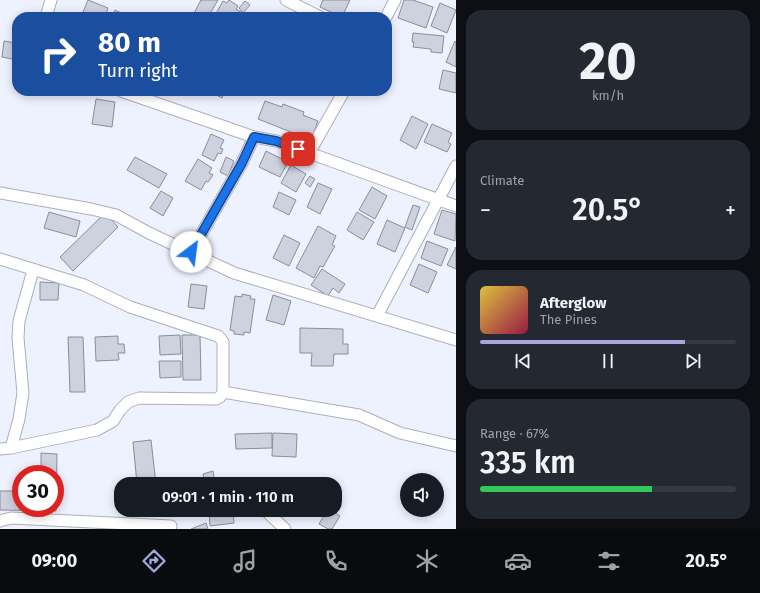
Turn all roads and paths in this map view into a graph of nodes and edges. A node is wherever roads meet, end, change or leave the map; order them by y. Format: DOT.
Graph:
graph roads {
  1 [pos="51,0"];
  2 [pos="286,0"];
  3 [pos="396,0"];
  4 [pos="47,12"];
  5 [pos="310,12"];
  6 [pos="389,12"];
  7 [pos="135,96"];
  8 [pos="341,96"];
  9 [pos="254,137"];
  10 [pos="308,153"];
  11 [pos="456,166"];
  12 [pos="0,193"];
  13 [pos="438,200"];
  14 [pos="456,206"];
  15 [pos="191,252"];
  16 [pos="0,259"];
  17 [pos="33,270"];
  18 [pos="377,316"];
  19 [pos="456,340"];
  20 [pos="223,392"];
  21 [pos="456,446"];
  22 [pos="6,448"];
  23 [pos="272,517"];
  24 [pos="0,521"];
  25 [pos="171,526"];
  26 [pos="285,529"];
  1 -- 4 [label="street"];
  2 -- 5 [label="street"];
  3 -- 6 [label="street"];
  7 -- 9 [label="street"];
  8 -- 10 [label="street"];
  9 -- 10 [label="street"];
  9 -- 15 [label="street"];
  10 -- 13 [label="street"];
  11 -- 13 [label="street"];
  12 -- 15 [label="street"];
  13 -- 14 [label="street"];
  13 -- 18 [label="street"];
  15 -- 18 [label="street"];
  16 -- 17 [label="street"];
  17 -- 20 [label="street"];
  17 -- 22 [label="street"];
  18 -- 19 [label="street"];
  20 -- 21 [label="street"];
  20 -- 22 [label="street"];
  23 -- 26 [label="street"];
  24 -- 25 [label="street"];
}
